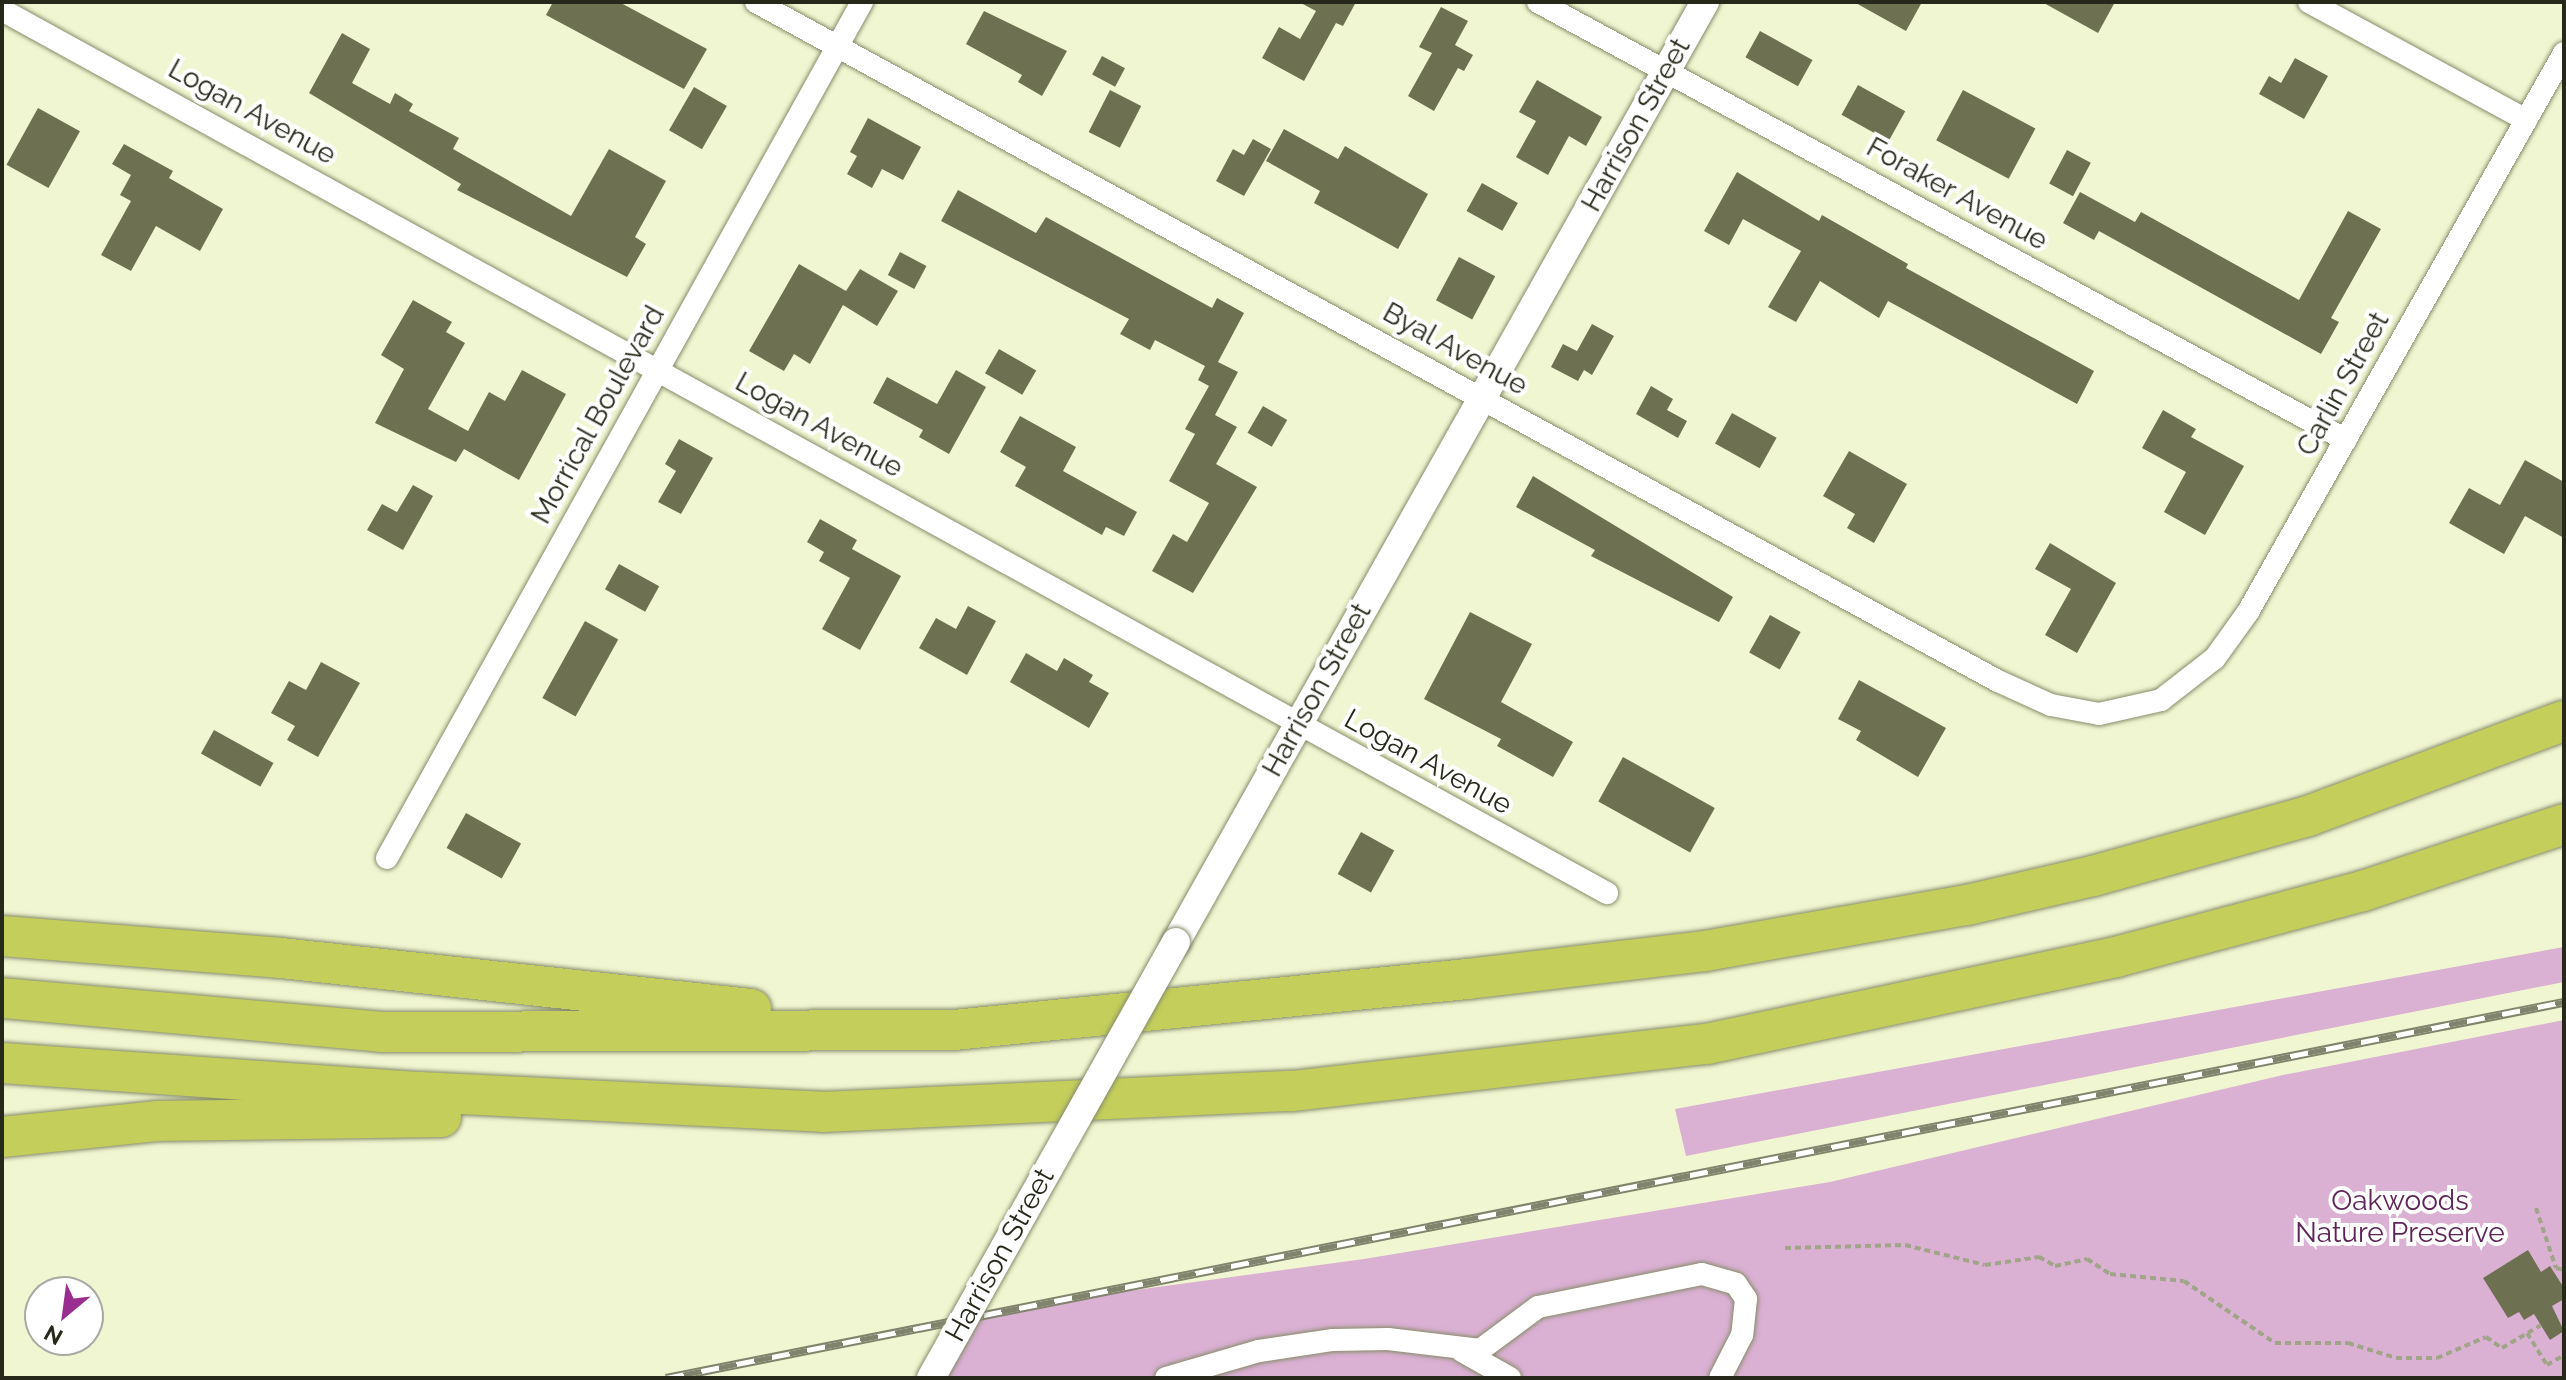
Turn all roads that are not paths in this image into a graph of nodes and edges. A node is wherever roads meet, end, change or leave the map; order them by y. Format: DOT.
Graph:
graph roads {
  1 [pos="756,2"];
  2 [pos="862,2"];
  3 [pos="1538,2"];
  4 [pos="1705,2"];
  5 [pos="2309,2"];
  6 [pos="2,10"];
  7 [pos="838,47"];
  8 [pos="2564,53"];
  9 [pos="1667,72"];
  10 [pos="2526,120"];
  11 [pos="657,369"];
  12 [pos="1482,398"];
  13 [pos="2346,440"];
  14 [pos="2136,710"];
  15 [pos="2564,721"];
  16 [pos="1297,725"];
  17 [pos="2564,824"];
  18 [pos="387,858"];
  19 [pos="1607,893"];
  20 [pos="2,936"];
  21 [pos="2,998"];
  22 [pos="954,1030"];
  23 [pos="2,1063"];
  24 [pos="823,1112"];
  25 [pos="2,1137"];
  26 [pos="1462,1351"];
  27 [pos="931,1378"];
  28 [pos="1166,1378"];
  29 [pos="1510,1378"];
  30 [pos="1720,1378"];
  1 -- 7 [label="street, Byal Avenue"];
  2 -- 7 [label="street, Morrical Boulevard"];
  3 -- 9 [label="street, Foraker Avenue"];
  4 -- 9 [label="street, Harrison Street"];
  5 -- 10 [label="street"];
  6 -- 11 [label="street, Logan Avenue"];
  7 -- 11 [label="street, Morrical Boulevard"];
  7 -- 12 [label="street, Byal Avenue"];
  8 -- 10 [label="street, Carlin Street"];
  9 -- 12 [label="street, Harrison Street"];
  9 -- 13 [label="street, Foraker Avenue"];
  10 -- 13 [label="street, Carlin Street"];
  11 -- 16 [label="street, Logan Avenue"];
  11 -- 18 [label="street, Morrical Boulevard"];
  12 -- 14 [label="street, Byal Avenue"];
  12 -- 16 [label="street, Harrison Street"];
  13 -- 14 [label="street, Carlin Street"];
  15 -- 22 [label="highway"];
  16 -- 19 [label="street, Logan Avenue"];
  16 -- 27 [label="street, Harrison Street, bridge"];
  17 -- 24 [label="highway"];
  20 -- 22 [label="highway"];
  21 -- 22 [label="highway"];
  23 -- 24 [label="highway"];
  24 -- 25 [label="highway"];
  26 -- 28 [label="street"];
  26 -- 29 [label="street"];
  26 -- 30 [label="street"];
}
